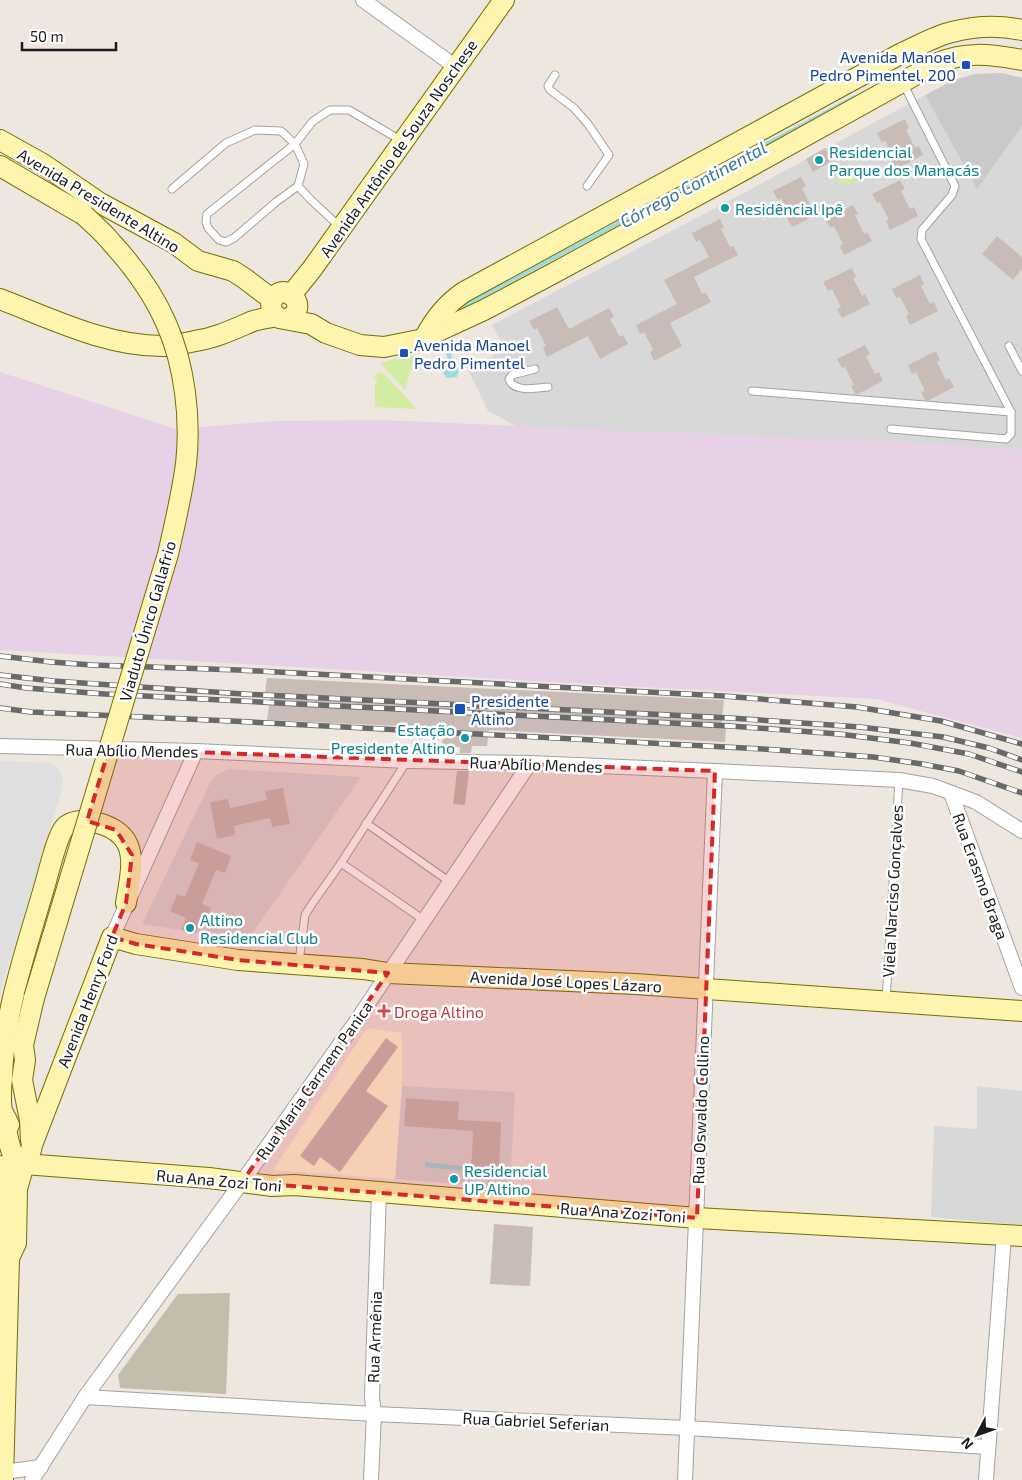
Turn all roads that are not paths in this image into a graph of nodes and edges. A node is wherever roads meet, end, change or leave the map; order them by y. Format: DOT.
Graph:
graph roads {
  1 [pos="363,0"];
  2 [pos="504,0"];
  3 [pos="1022,30"];
  4 [pos="1022,60"];
  5 [pos="456,67"];
  6 [pos="555,75"];
  7 [pos="902,83"];
  8 [pos="0,140"];
  9 [pos="403,142"];
  10 [pos="295,144"];
  11 [pos="0,166"];
  12 [pos="298,186"];
  13 [pos="586,186"];
  14 [pos="172,189"];
  15 [pos="84,216"];
  16 [pos="342,228"];
  17 [pos="0,299"];
  18 [pos="445,306"];
  19 [pos="283,307"];
  20 [pos="446,327"];
  21 [pos="425,337"];
  22 [pos="1009,346"];
  23 [pos="534,369"];
  24 [pos="1022,371"];
  25 [pos="548,387"];
  26 [pos="752,391"];
  27 [pos="1011,412"];
  28 [pos="891,429"];
  29 [pos="0,746"];
  30 [pos="196,751"];
  31 [pos="407,760"];
  32 [pos="530,763"];
  33 [pos="715,771"];
  34 [pos="899,780"];
  35 [pos="951,793"];
  36 [pos="366,823"];
  37 [pos="1022,831"];
  38 [pos="342,863"];
  39 [pos="450,882"];
  40 [pos="126,903"];
  41 [pos="424,920"];
  42 [pos="112,937"];
  43 [pos="298,965"];
  44 [pos="388,973"];
  45 [pos="1022,988"];
  46 [pos="705,989"];
  47 [pos="886,1001"];
  48 [pos="1022,1011"];
  49 [pos="23,1045"];
  50 [pos="8,1129"];
  51 [pos="29,1153"];
  52 [pos="0,1154"];
  53 [pos="0,1166"];
  54 [pos="242,1182"];
  55 [pos="379,1193"];
  56 [pos="697,1218"];
  57 [pos="1013,1235"];
  58 [pos="9,1258"];
  59 [pos="85,1397"];
  60 [pos="2,1412"];
  61 [pos="374,1414"];
  62 [pos="687,1428"];
  63 [pos="988,1447"];
  64 [pos="41,1467"];
  65 [pos="3,1476"];
  66 [pos="32,1480"];
  67 [pos="371,1480"];
  68 [pos="685,1480"];
  69 [pos="986,1480"];
  1 -- 5 [label="street"];
  2 -- 5 [label="main road, Avenida Antônio de Souza Noschese"];
  3 -- 18 [label="main road"];
  4 -- 7 [label="main road"];
  5 -- 9 [label="main road, Avenida Antônio de Souza Noschese"];
  6 -- 13 [label="lane"];
  7 -- 20 [label="main road"];
  7 -- 27 [label="lane"];
  8 -- 19 [label="main road, Avenida Presidente Altino"];
  9 -- 10 [label="lane"];
  9 -- 16 [label="main road, Avenida Antônio de Souza Noschese"];
  10 -- 12 [label="lane"];
  10 -- 12 [label="lane"];
  10 -- 14 [label="lane"];
  11 -- 15 [label="main road, Avenida Presidente Altino"];
  12 -- 16 [label="lane"];
  15 -- 49 [label="main road, Viaduto Único Gallafrio, bridge"];
  16 -- 19 [label="main road, Avenida Antônio de Souza Noschese"];
  17 -- 19 [label="main road"];
  18 -- 20 [label="main road"];
  18 -- 21 [label="main road"];
  19 -- 21 [label="main road"];
  20 -- 21 [label="main road"];
  22 -- 24 [label="lane"];
  23 -- 25 [label="lane"];
  26 -- 27 [label="lane"];
  27 -- 28 [label="lane"];
  29 -- 30 [label="street, Rua Abílio Mendes"];
  30 -- 31 [label="street, Rua Abílio Mendes"];
  30 -- 40 [label="street, Avenida Henry Ford"];
  31 -- 32 [label="street, Rua Abílio Mendes"];
  31 -- 36 [label="lane"];
  32 -- 33 [label="street, Rua Abílio Mendes"];
  32 -- 39 [label="street, Rua Maria Carmem Panica"];
  33 -- 34 [label="street, Rua Abílio Mendes"];
  33 -- 46 [label="street, Rua Oswaldo Collino"];
  34 -- 35 [label="street, Rua Abílio Mendes"];
  34 -- 47 [label="lane, Viela Narciso Gonçalves"];
  35 -- 37 [label="street, Rua Abílio Mendes"];
  35 -- 45 [label="street, Rua Erasmo Braga"];
  36 -- 38 [label="lane"];
  36 -- 39 [label="lane"];
  38 -- 41 [label="lane"];
  38 -- 43 [label="lane"];
  39 -- 41 [label="street, Rua Maria Carmem Panica"];
  40 -- 42 [label="street, Avenida Henry Ford"];
  40 -- 50 [label="main road"];
  41 -- 44 [label="street, Rua Maria Carmem Panica"];
  42 -- 43 [label="main road, Avenida José Lopes Lázaro"];
  42 -- 51 [label="main road, Avenida Henry Ford"];
  43 -- 44 [label="main road, Avenida José Lopes Lázaro"];
  44 -- 46 [label="main road, Avenida José Lopes Lázaro"];
  44 -- 54 [label="street, Rua Maria Carmem Panica"];
  46 -- 47 [label="main road, Avenida José Lopes Lázaro"];
  46 -- 56 [label="street, Rua Oswaldo Collino"];
  47 -- 48 [label="main road, Avenida José Lopes Lázaro"];
  49 -- 50 [label="main road, Viaduto Único Gallafrio"];
  49 -- 51 [label="main road, Viaduto Único Gallafrio"];
  50 -- 51 [label="main road"];
  50 -- 52 [label="main road, Viaduto Único Gallafrio"];
  51 -- 54 [label="main road, Rua Ana Zozi Toni"];
  51 -- 58 [label="main road, Avenida Henry Ford"];
  53 -- 58 [label="main road, Avenida Henry Ford"];
  54 -- 55 [label="main road, Rua Ana Zozi Toni"];
  54 -- 59 [label="street, Rua Maria Carmem Panica"];
  55 -- 56 [label="main road, Rua Ana Zozi Toni"];
  55 -- 61 [label="street, Rua Armênia"];
  56 -- 57 [label="main road, Rua Ana Zozi Toni"];
  56 -- 62 [label="street, Rua Oswaldo Collino"];
  57 -- 63 [label="street"];
  58 -- 60 [label="main road, Avenida Henry Ford"];
  59 -- 61 [label="street, Rua Gabriel Seferian"];
  59 -- 64 [label="street, Rua Maria Carmem Panica"];
  60 -- 65 [label="main road, Avenida Henry Ford"];
  61 -- 62 [label="street, Rua Gabriel Seferian"];
  61 -- 67 [label="street, Rua Armênia"];
  62 -- 63 [label="street, Rua Gabriel Seferian"];
  62 -- 68 [label="street, Rua Oswaldo Collino"];
  63 -- 69 [label="street"];
  64 -- 65 [label="street"];
  64 -- 66 [label="street, Rua Maria Carmem Panica"];
}
